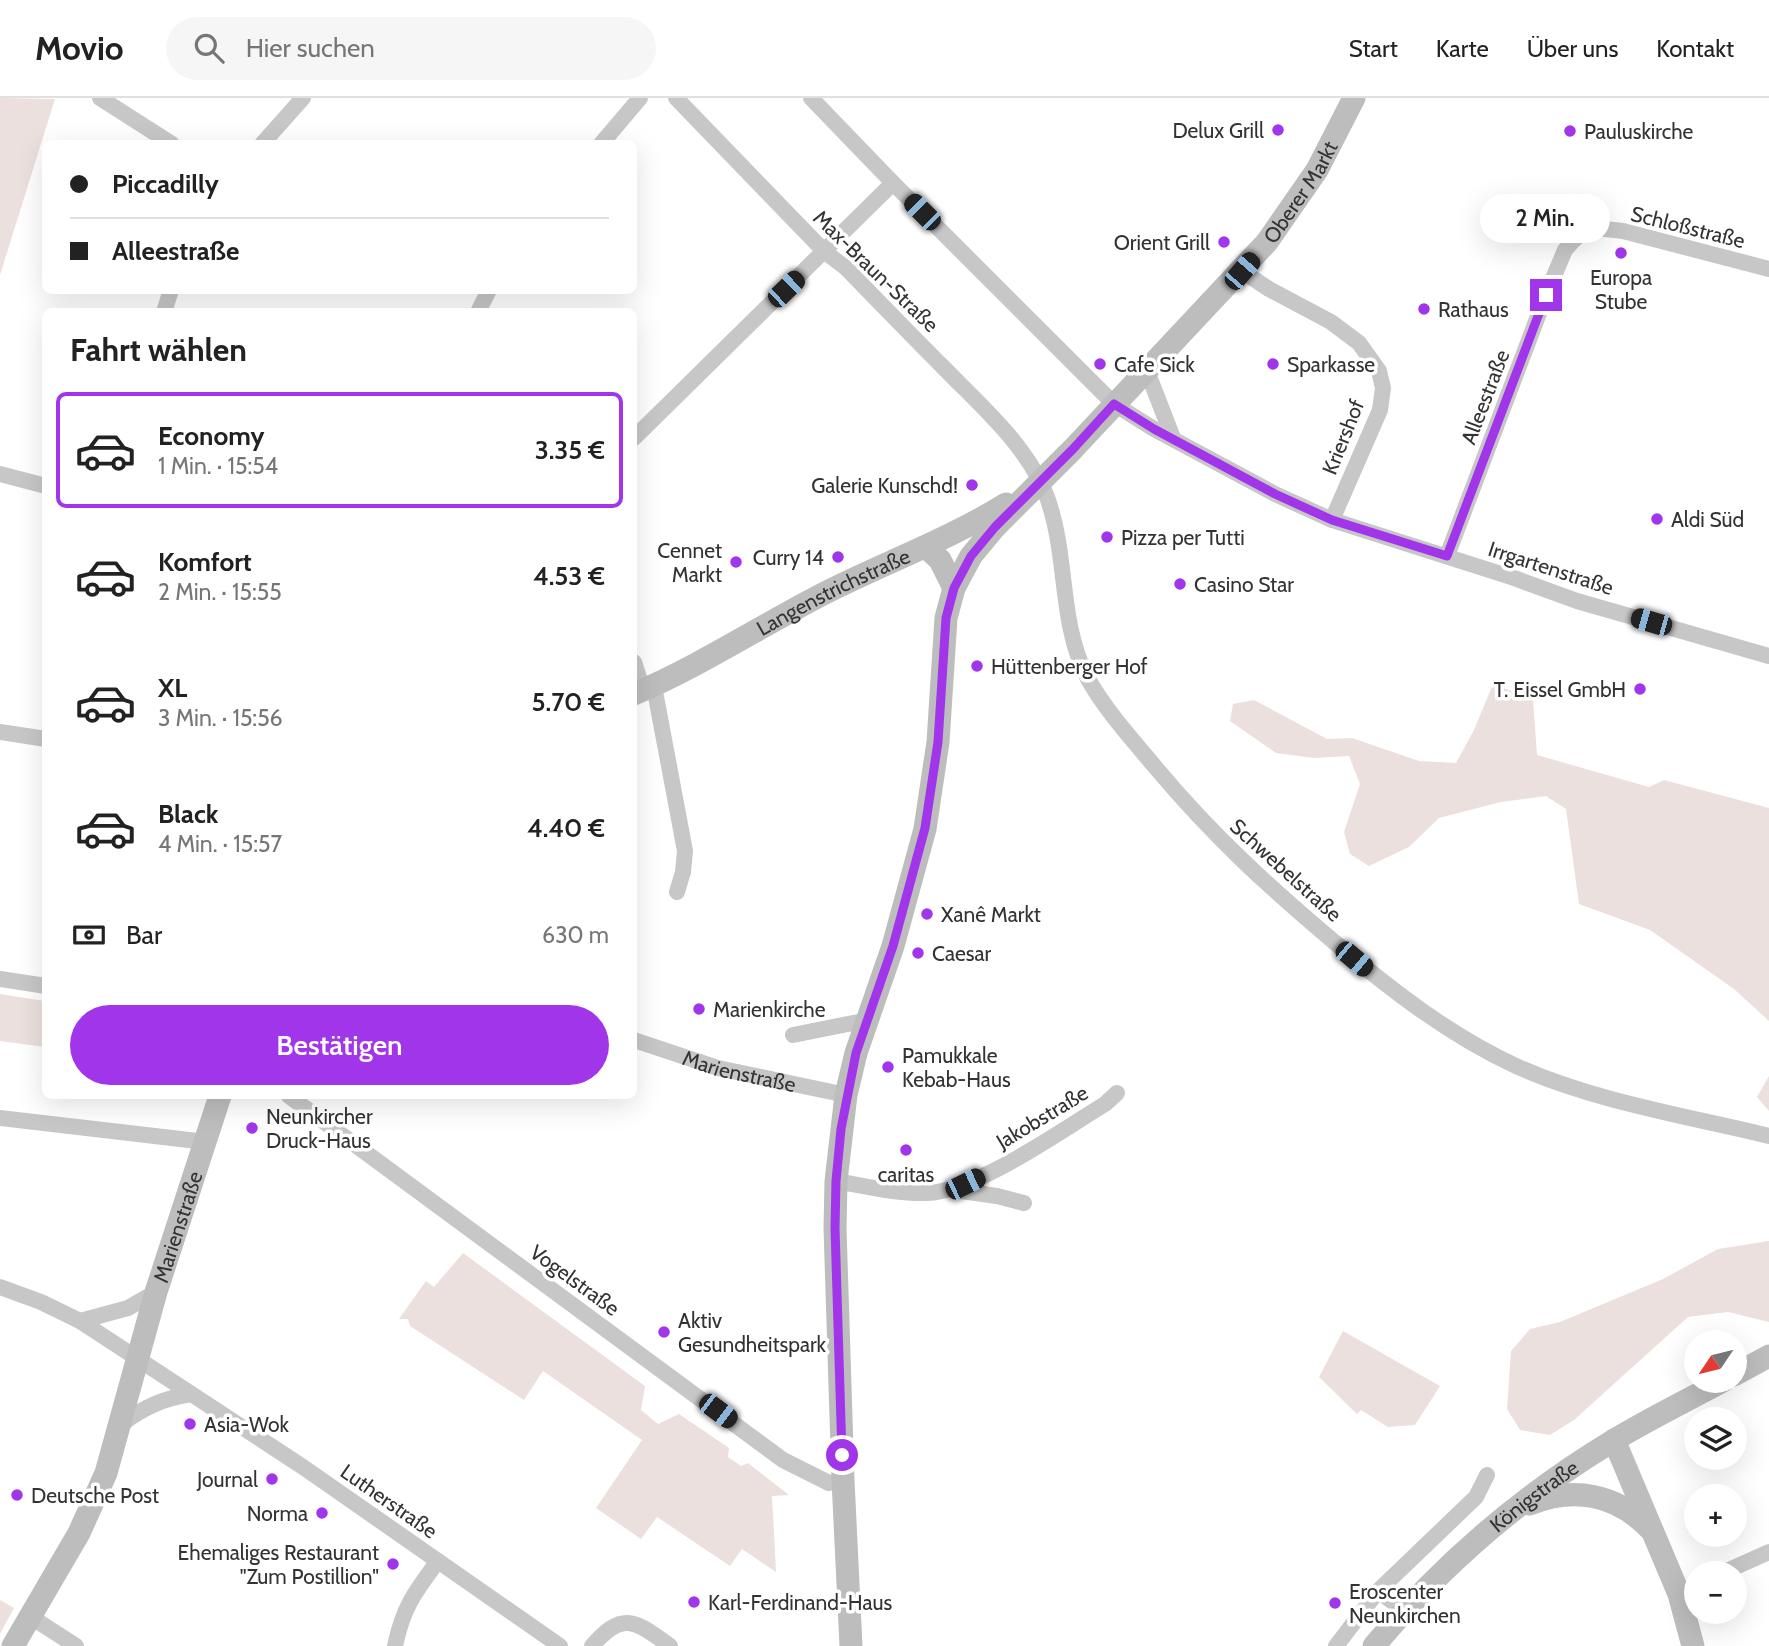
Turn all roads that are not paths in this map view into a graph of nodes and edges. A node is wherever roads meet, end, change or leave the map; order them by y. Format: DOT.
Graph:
graph roads {
  1 [pos="100,98"];
  2 [pos="303,98"];
  3 [pos="640,98"];
  4 [pos="676,98"];
  5 [pos="811,98"];
  6 [pos="1353,98"];
  7 [pos="166,140"];
  8 [pos="266,140"];
  9 [pos="604,140"];
  10 [pos="893,183"];
  11 [pos="1596,228"];
  12 [pos="825,252"];
  13 [pos="1769,269"];
  14 [pos="1242,271"];
  15 [pos="1147,371"];
  16 [pos="1114,404"];
  17 [pos="637,435"];
  18 [pos="1173,438"];
  19 [pos="0,474"];
  20 [pos="1036,484"];
  21 [pos="42,485"];
  22 [pos="1332,520"];
  23 [pos="926,547"];
  24 [pos="1447,556"];
  25 [pos="954,588"];
  26 [pos="1769,656"];
  27 [pos="637,671"];
  28 [pos="643,690"];
  29 [pos="0,732"];
  30 [pos="42,738"];
  31 [pos="677,892"];
  32 [pos="0,979"];
  33 [pos="42,985"];
  34 [pos="858,1022"];
  35 [pos="793,1035"];
  36 [pos="637,1041"];
  37 [pos="1117,1093"];
  38 [pos="846,1095"];
  39 [pos="219,1099"];
  40 [pos="293,1099"];
  41 [pos="0,1118"];
  42 [pos="1769,1136"];
  43 [pos="206,1142"];
  44 [pos="836,1181"];
  45 [pos="948,1190"];
  46 [pos="1024,1203"];
  47 [pos="0,1287"];
  48 [pos="156,1293"];
  49 [pos="80,1321"];
  50 [pos="1769,1356"];
  51 [pos="138,1359"];
  52 [pos="1747,1368"];
  53 [pos="1701,1393"];
  54 [pos="191,1394"];
  55 [pos="122,1424"];
  56 [pos="1614,1440"];
  57 [pos="1487,1475"];
  58 [pos="842,1480"];
  59 [pos="1508,1514"];
  60 [pos="1653,1532"];
  61 [pos="1769,1552"];
  62 [pos="438,1561"];
  63 [pos="1747,1562"];
  64 [pos="1684,1585"];
  65 [pos="1378,1591"];
  66 [pos="1404,1610"];
  67 [pos="31,1617"];
  68 [pos="1691,1624"];
  69 [pos="13,1646"];
  70 [pos="76,1646"];
  71 [pos="395,1646"];
  72 [pos="559,1646"];
  73 [pos="592,1646"];
  74 [pos="670,1646"];
  75 [pos="851,1646"];
  76 [pos="1336,1646"];
  77 [pos="1374,1646"];
  78 [pos="1693,1646"];
  1 -- 7 [label="street"];
  2 -- 8 [label="street"];
  3 -- 9 [label="street"];
  4 -- 12 [label="street, Max-Braun-Straße"];
  5 -- 10 [label="street, Irrgartenstraße"];
  6 -- 14 [label="street, Oberer Markt"];
  10 -- 12 [label="street"];
  10 -- 16 [label="street, Irrgartenstraße"];
  11 -- 13 [label="street, Schloßstraße"];
  11 -- 24 [label="street, Alleestraße"];
  12 -- 17 [label="street"];
  12 -- 20 [label="street, Max-Braun-Straße"];
  14 -- 15 [label="street, Oberer Markt"];
  14 -- 22 [label="street, Kriershof"];
  15 -- 16 [label="street, Oberer Markt"];
  15 -- 18 [label="street"];
  16 -- 18 [label="street, Irrgartenstraße"];
  16 -- 20 [label="street, Oberer Markt"];
  18 -- 22 [label="street, Irrgartenstraße"];
  19 -- 21 [label="street"];
  20 -- 23 [label="street, Langenstrichstraße"];
  20 -- 25 [label="street"];
  20 -- 42 [label="street, Schwebelstraße"];
  22 -- 24 [label="street, Irrgartenstraße"];
  23 -- 25 [label="street"];
  23 -- 28 [label="street, Langenstrichstraße"];
  24 -- 26 [label="street, Irrgartenstraße"];
  25 -- 38 [label="street"];
  27 -- 28 [label="street"];
  28 -- 31 [label="street"];
  29 -- 30 [label="street"];
  32 -- 33 [label="street"];
  34 -- 35 [label="street"];
  36 -- 38 [label="street, Marienstraße"];
  37 -- 45 [label="street, Jakobstraße"];
  38 -- 44 [label="street"];
  39 -- 43 [label="street, Marienstraße"];
  40 -- 58 [label="street, Vogelstraße"];
  41 -- 43 [label="street"];
  43 -- 48 [label="street, Marienstraße"];
  44 -- 45 [label="street, Jakobstraße"];
  44 -- 58 [label="street"];
  45 -- 46 [label="street, Jakobstraße"];
  47 -- 49 [label="street, Lutherstraße"];
  48 -- 49 [label="street"];
  48 -- 51 [label="street, Marienstraße"];
  49 -- 51 [label="street, Lutherstraße"];
  50 -- 52 [label="street"];
  51 -- 54 [label="street, Lutherstraße"];
  51 -- 55 [label="street, Marienstraße"];
  53 -- 56 [label="street, Königstraße"];
  54 -- 55 [label="street"];
  54 -- 62 [label="street, Lutherstraße"];
  55 -- 67 [label="street, Marienstraße"];
  56 -- 59 [label="street, Königstraße"];
  56 -- 60 [label="street"];
  57 -- 65 [label="street, Königstraße"];
  58 -- 75 [label="street"];
  59 -- 60 [label="street"];
  59 -- 66 [label="street, Königstraße"];
  60 -- 64 [label="street"];
  61 -- 63 [label="street"];
  62 -- 71 [label="street"];
  62 -- 72 [label="street, Lutherstraße"];
  65 -- 66 [label="street"];
  65 -- 76 [label="street, Königstraße"];
  66 -- 77 [label="street, Königstraße"];
  67 -- 69 [label="street, Marienstraße"];
  67 -- 70 [label="street"];
  68 -- 78 [label="street"];
  73 -- 74 [label="street"];
}
